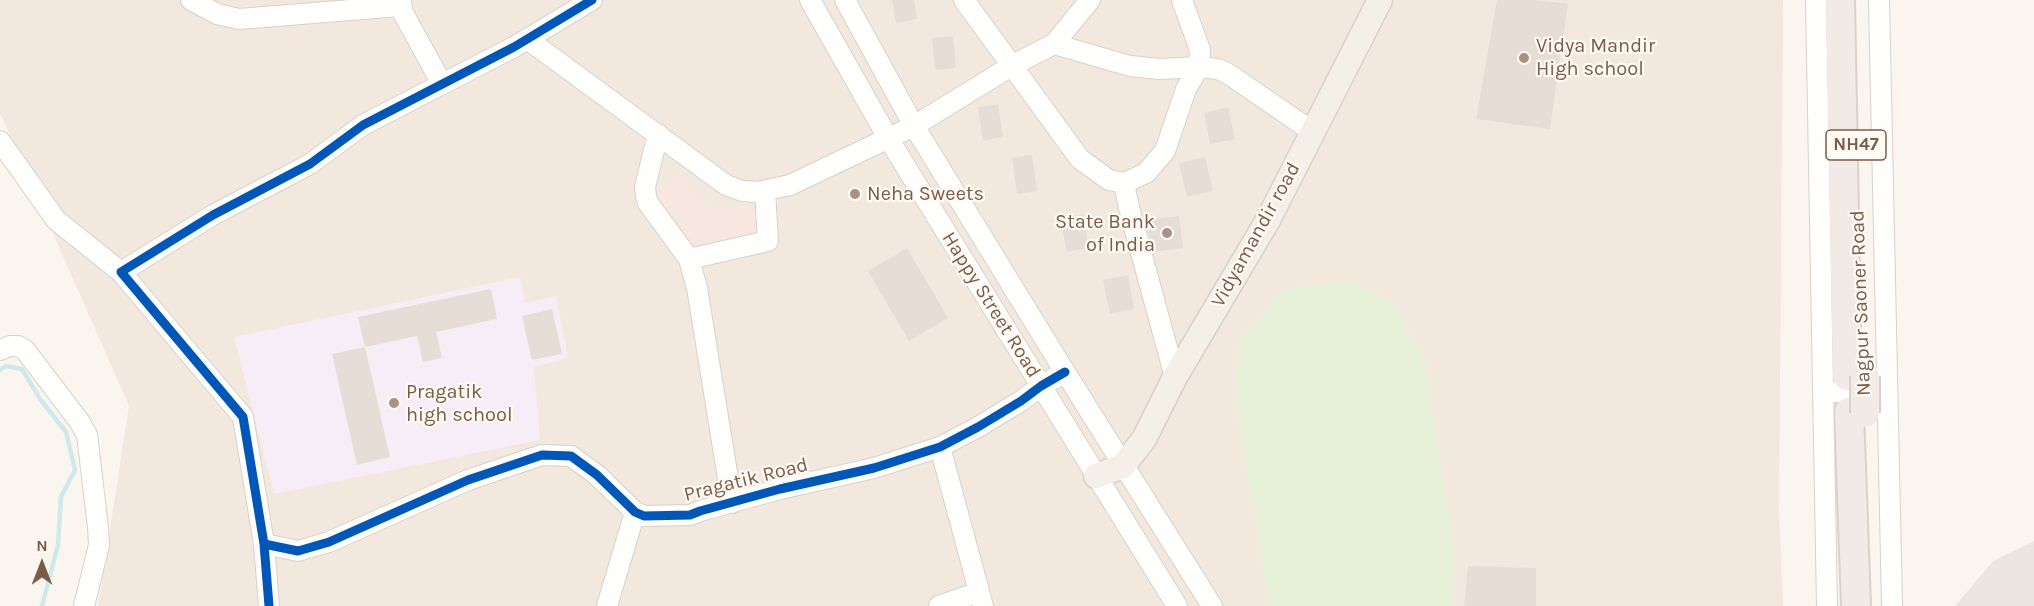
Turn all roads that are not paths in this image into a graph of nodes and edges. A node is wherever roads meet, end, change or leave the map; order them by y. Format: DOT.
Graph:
graph roads {
  1 [pos="191,0"];
  2 [pos="592,0"];
  3 [pos="810,0"];
  4 [pos="845,0"];
  5 [pos="964,0"];
  6 [pos="1090,0"];
  7 [pos="1182,0"];
  8 [pos="1380,0"];
  9 [pos="1816,0"];
  10 [pos="1840,0"];
  11 [pos="1854,0"];
  12 [pos="1879,0"];
  13 [pos="400,3"];
  14 [pos="527,39"];
  15 [pos="1054,44"];
  16 [pos="1013,65"];
  17 [pos="1199,67"];
  18 [pos="442,84"];
  19 [pos="914,126"];
  20 [pos="1313,132"];
  21 [pos="658,134"];
  22 [pos="888,138"];
  23 [pos="0,141"];
  24 [pos="1125,183"];
  25 [pos="765,191"];
  26 [pos="688,259"];
  27 [pos="121,272"];
  28 [pos="0,350"];
  29 [pos="1065,372"];
  30 [pos="1175,377"];
  31 [pos="1867,382"];
  32 [pos="1041,386"];
  33 [pos="1823,392"];
  34 [pos="1857,413"];
  35 [pos="1104,436"];
  36 [pos="1077,446"];
  37 [pos="940,447"];
  38 [pos="1123,466"];
  39 [pos="1096,476"];
  40 [pos="1144,499"];
  41 [pos="732,503"];
  42 [pos="1116,508"];
  43 [pos="635,512"];
  44 [pos="264,544"];
  45 [pos="981,599"];
  46 [pos="84,606"];
  47 [pos="269,606"];
  48 [pos="607,606"];
  49 [pos="939,606"];
  50 [pos="1178,606"];
  51 [pos="1212,606"];
  52 [pos="1827,606"];
  53 [pos="1856,606"];
  54 [pos="1869,606"];
  55 [pos="1892,606"];
  1 -- 13 [label="street"];
  2 -- 14 [label="street"];
  3 -- 22 [label="street, Happy Street Road"];
  4 -- 19 [label="street, Happy Street Road"];
  5 -- 16 [label="street"];
  6 -- 15 [label="street"];
  7 -- 17 [label="street"];
  8 -- 20 [label="main road, Vidyamandir road"];
  9 -- 33 [label="street"];
  10 -- 31 [label="highway, Nagpur Saoner Road / NH47"];
  11 -- 31 [label="highway, Nagpur Saoner Road / NH47"];
  12 -- 31 [label="street, Nagpur Saoner Road"];
  13 -- 18 [label="street"];
  14 -- 18 [label="street"];
  14 -- 21 [label="street"];
  15 -- 16 [label="street"];
  15 -- 17 [label="street"];
  16 -- 19 [label="street"];
  16 -- 24 [label="street"];
  17 -- 20 [label="street"];
  17 -- 24 [label="street"];
  18 -- 27 [label="street"];
  19 -- 22 [label="street"];
  19 -- 29 [label="street, Happy Street Road"];
  20 -- 30 [label="main road, Vidyamandir road"];
  21 -- 25 [label="street"];
  21 -- 26 [label="street"];
  22 -- 25 [label="street"];
  22 -- 32 [label="street, Happy Street Road"];
  23 -- 27 [label="street"];
  24 -- 30 [label="street"];
  25 -- 26 [label="street"];
  26 -- 41 [label="street"];
  27 -- 44 [label="street"];
  28 -- 46 [label="street"];
  29 -- 32 [label="street, Pragatik Road"];
  29 -- 35 [label="street, Happy Street Road"];
  30 -- 38 [label="main road, Vidyamandir road"];
  31 -- 33 [label="street"];
  31 -- 34 [label="highway, Nagpur Saoner Road / NH47"];
  31 -- 55 [label="street, Nagpur Saoner Road"];
  32 -- 36 [label="street, Happy Street Road"];
  32 -- 37 [label="street, Pragatik Road"];
  33 -- 52 [label="street"];
  34 -- 53 [label="highway, Nagpur Saoner Road / NH47"];
  34 -- 54 [label="highway, Nagpur Saoner Road / NH47"];
  35 -- 36 [label="street"];
  35 -- 38 [label="street, Happy Street Road"];
  36 -- 39 [label="street, Happy Street Road"];
  37 -- 41 [label="street, Pragatik Road"];
  37 -- 45 [label="street"];
  38 -- 39 [label="main road"];
  38 -- 40 [label="street, Happy Street Road"];
  39 -- 42 [label="street, Happy Street Road"];
  40 -- 42 [label="street"];
  40 -- 51 [label="street, Happy Street Road"];
  41 -- 43 [label="street, Pragatik Road"];
  42 -- 50 [label="street, Happy Street Road"];
  43 -- 44 [label="street"];
  43 -- 48 [label="street"];
  44 -- 47 [label="street"];
  45 -- 49 [label="street"];
}
